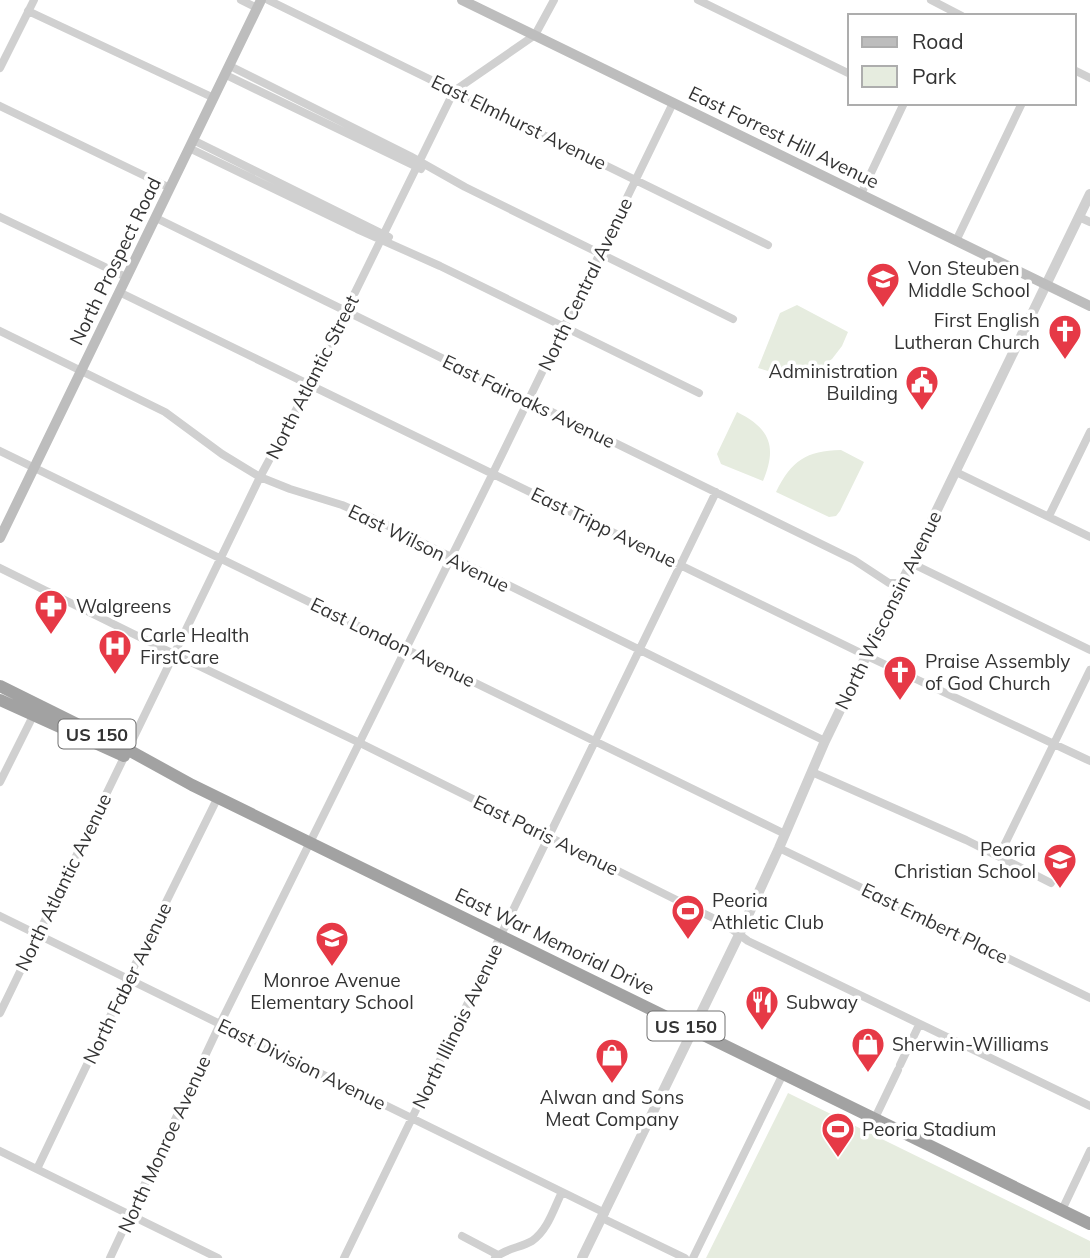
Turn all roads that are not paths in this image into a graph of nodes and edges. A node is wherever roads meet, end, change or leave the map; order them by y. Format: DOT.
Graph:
graph roads {
  1 [pos="34,0"];
  2 [pos="241,0"];
  3 [pos="268,0"];
  4 [pos="463,0"];
  5 [pos="554,0"];
  6 [pos="698,0"];
  7 [pos="931,0"];
  8 [pos="259,4"];
  9 [pos="28,11"];
  10 [pos="948,13"];
  11 [pos="535,35"];
  12 [pos="0,68"];
  13 [pos="228,70"];
  14 [pos="848,73"];
  15 [pos="454,91"];
  16 [pos="214,98"];
  17 [pos="673,103"];
  18 [pos="903,105"];
  19 [pos="1021,105"];
  20 [pos="0,106"];
  21 [pos="191,144"];
  22 [pos="418,164"];
  23 [pos="636,179"];
  24 [pos="170,188"];
  25 [pos="860,194"];
  26 [pos="1090,194"];
  27 [pos="0,217"];
  28 [pos="1079,217"];
  29 [pos="156,218"];
  30 [pos="1090,222"];
  31 [pos="383,237"];
  32 [pos="956,241"];
  33 [pos="768,245"];
  34 [pos="600,253"];
  35 [pos="126,277"];
  36 [pos="1046,285"];
  37 [pos="119,292"];
  38 [pos="1090,306"];
  39 [pos="346,311"];
  40 [pos="733,319"];
  41 [pos="565,326"];
  42 [pos="0,331"];
  43 [pos="81,370"];
  44 [pos="310,384"];
  45 [pos="699,393"];
  46 [pos="528,400"];
  47 [pos="1090,432"];
  48 [pos="0,451"];
  49 [pos="34,467"];
  50 [pos="956,472"];
  51 [pos="493,474"];
  52 [pos="260,477"];
  53 [pos="716,492"];
  54 [pos="1049,516"];
  55 [pos="1090,537"];
  56 [pos="0,538"];
  57 [pos="220,557"];
  58 [pos="451,558"];
  59 [pos="911,564"];
  60 [pos="681,565"];
  61 [pos="0,568"];
  62 [pos="901,583"];
  63 [pos="406,649"];
  64 [pos="639,650"];
  65 [pos="1090,650"];
  66 [pos="174,654"];
  67 [pos="866,656"];
  68 [pos="1090,670"];
  69 [pos="0,686"];
  70 [pos="0,700"];
  71 [pos="33,716"];
  72 [pos="595,741"];
  73 [pos="825,741"];
  74 [pos="360,743"];
  75 [pos="1054,744"];
  76 [pos="126,752"];
  77 [pos="1090,761"];
  78 [pos="811,772"];
  79 [pos="0,782"];
  80 [pos="218,797"];
  81 [pos="785,834"];
  82 [pos="548,837"];
  83 [pos="311,842"];
  84 [pos="779,848"];
  85 [pos="999,856"];
  86 [pos="1052,883"];
  87 [pos="0,916"];
  88 [pos="39,934"];
  89 [pos="501,935"];
  90 [pos="739,935"];
  91 [pos="128,979"];
  92 [pos="1090,998"];
  93 [pos="0,1013"];
  94 [pos="220,1024"];
  95 [pos="919,1024"];
  96 [pos="693,1029"];
  97 [pos="783,1074"];
  98 [pos="1090,1106"];
  99 [pos="412,1117"];
  100 [pos="875,1118"];
  101 [pos="0,1151"];
  102 [pos="1090,1151"];
  103 [pos="37,1169"];
  104 [pos="562,1192"];
  105 [pos="1062,1210"];
  106 [pos="131,1215"];
  107 [pos="603,1215"];
  108 [pos="1090,1224"];
  109 [pos="462,1236"];
  110 [pos="497,1257"];
  111 [pos="110,1258"];
  112 [pos="218,1258"];
  113 [pos="344,1258"];
  114 [pos="582,1258"];
  115 [pos="685,1258"];
  116 [pos="693,1258"];
  1 -- 9 [label="street"];
  2 -- 8 [label="street"];
  3 -- 15 [label="street, East Elmhurst Avenue"];
  4 -- 11 [label="main road, East Forrest Hill Avenue"];
  5 -- 11 [label="street"];
  6 -- 14 [label="street"];
  7 -- 10 [label="street"];
  8 -- 13 [label="main road, North Prospect Road"];
  9 -- 12 [label="street"];
  9 -- 16 [label="street"];
  11 -- 15 [label="street, North Atlantic Street"];
  11 -- 17 [label="main road, East Forrest Hill Avenue"];
  13 -- 16 [label="main road, North Prospect Road"];
  13 -- 22 [label="street"];
  15 -- 22 [label="street, North Atlantic Street"];
  15 -- 23 [label="street, East Elmhurst Avenue"];
  16 -- 21 [label="main road, North Prospect Road"];
  17 -- 23 [label="street, North Central Avenue"];
  17 -- 25 [label="main road, East Forrest Hill Avenue"];
  18 -- 25 [label="street"];
  19 -- 32 [label="street"];
  20 -- 24 [label="street"];
  21 -- 24 [label="main road, North Prospect Road"];
  21 -- 31 [label="street"];
  22 -- 31 [label="street, North Atlantic Street"];
  22 -- 34 [label="street"];
  23 -- 33 [label="street, East Elmhurst Avenue"];
  23 -- 34 [label="street, North Central Avenue"];
  24 -- 29 [label="main road, North Prospect Road"];
  25 -- 32 [label="main road, East Forrest Hill Avenue"];
  26 -- 28 [label="street, North Wisconsin Avenue"];
  27 -- 35 [label="street"];
  28 -- 30 [label="street"];
  28 -- 36 [label="street, North Wisconsin Avenue"];
  29 -- 35 [label="main road, North Prospect Road"];
  29 -- 39 [label="street, East Fairoaks Avenue"];
  31 -- 39 [label="street, North Atlantic Street"];
  31 -- 41 [label="street"];
  32 -- 36 [label="main road, East Forrest Hill Avenue"];
  34 -- 40 [label="street"];
  34 -- 41 [label="street, North Central Avenue"];
  35 -- 37 [label="main road, North Prospect Road"];
  36 -- 38 [label="main road, East Forrest Hill Avenue"];
  36 -- 50 [label="street, North Wisconsin Avenue"];
  37 -- 43 [label="main road, North Prospect Road"];
  37 -- 44 [label="street, East Tripp Avenue"];
  39 -- 44 [label="street, North Atlantic Street"];
  39 -- 46 [label="street, East Fairoaks Avenue"];
  41 -- 45 [label="street"];
  41 -- 46 [label="street, North Central Avenue"];
  42 -- 43 [label="street, East Wilson Avenue"];
  43 -- 49 [label="main road, North Prospect Road"];
  43 -- 52 [label="street, East Wilson Avenue"];
  44 -- 51 [label="street, East Tripp Avenue"];
  44 -- 52 [label="street, North Atlantic Street"];
  46 -- 51 [label="street, North Central Avenue"];
  46 -- 53 [label="street, East Fairoaks Avenue"];
  47 -- 54 [label="street"];
  48 -- 49 [label="street, East London Avenue"];
  49 -- 56 [label="main road, North Prospect Road"];
  49 -- 57 [label="street, East London Avenue"];
  50 -- 54 [label="street"];
  50 -- 59 [label="street, North Wisconsin Avenue"];
  51 -- 58 [label="street, North Central Avenue"];
  51 -- 60 [label="street, East Tripp Avenue"];
  52 -- 57 [label="street, North Atlantic Street"];
  52 -- 58 [label="street, East Wilson Avenue"];
  53 -- 60 [label="street, North Illinois Avenue"];
  53 -- 62 [label="street, East Fairoaks Avenue"];
  54 -- 55 [label="street"];
  57 -- 63 [label="street, East London Avenue"];
  57 -- 66 [label="street, North Atlantic Street"];
  58 -- 63 [label="street, North Central Avenue"];
  58 -- 64 [label="street, East Wilson Avenue"];
  59 -- 62 [label="street, North Wisconsin Avenue"];
  59 -- 65 [label="street"];
  60 -- 64 [label="street, North Illinois Avenue"];
  60 -- 67 [label="street, East Tripp Avenue"];
  61 -- 66 [label="street, East Paris Avenue"];
  62 -- 67 [label="street, North Wisconsin Avenue"];
  63 -- 72 [label="street, East London Avenue"];
  63 -- 74 [label="street, North Central Avenue"];
  64 -- 72 [label="street, North Illinois Avenue"];
  64 -- 73 [label="street, East Wilson Avenue"];
  66 -- 74 [label="street, East Paris Avenue"];
  66 -- 76 [label="street, North Atlantic Street"];
  67 -- 73 [label="street, North Wisconsin Avenue"];
  67 -- 75 [label="street, East Tripp Avenue"];
  68 -- 75 [label="street"];
  69 -- 76 [label="highway, East War Memorial Drive / US 150"];
  70 -- 71 [label="highway, East War Memorial Drive / US 150"];
  71 -- 76 [label="highway, East War Memorial Drive / US 150"];
  71 -- 79 [label="street"];
  72 -- 81 [label="street, East London Avenue"];
  72 -- 82 [label="street, North Illinois Avenue"];
  73 -- 78 [label="street, North Wisconsin Avenue"];
  74 -- 82 [label="street, East Paris Avenue"];
  74 -- 83 [label="street, North Central Avenue"];
  75 -- 77 [label="street, East Tripp Avenue"];
  75 -- 85 [label="street"];
  76 -- 80 [label="highway, East War Memorial Drive / US 150"];
  76 -- 88 [label="street, North Atlantic Avenue"];
  78 -- 81 [label="street, North Wisconsin Avenue"];
  78 -- 85 [label="street"];
  80 -- 83 [label="highway, East War Memorial Drive / US 150"];
  80 -- 91 [label="street, North Faber Avenue"];
  81 -- 84 [label="street, North Wisconsin Avenue"];
  82 -- 89 [label="street, North Illinois Avenue"];
  82 -- 90 [label="street, East Paris Avenue"];
  83 -- 89 [label="highway, East War Memorial Drive / US 150"];
  83 -- 94 [label="street, North Monroe Avenue"];
  84 -- 90 [label="street, North Wisconsin Avenue"];
  84 -- 92 [label="street, East Embert Place"];
  85 -- 86 [label="street"];
  87 -- 88 [label="street, East Division Avenue"];
  88 -- 91 [label="street, East Division Avenue"];
  88 -- 93 [label="street, North Atlantic Avenue"];
  89 -- 96 [label="highway, East War Memorial Drive / US 150"];
  89 -- 99 [label="street, North Illinois Avenue"];
  90 -- 95 [label="street, East Paris Avenue"];
  90 -- 96 [label="street, North Wisconsin Avenue"];
  91 -- 94 [label="street, East Division Avenue"];
  91 -- 103 [label="street, North Faber Avenue"];
  94 -- 99 [label="street, East Division Avenue"];
  94 -- 106 [label="street, North Monroe Avenue"];
  95 -- 98 [label="street, East Paris Avenue"];
  95 -- 100 [label="street"];
  96 -- 97 [label="highway, East War Memorial Drive / US 150"];
  96 -- 107 [label="street, North Wisconsin Avenue"];
  97 -- 100 [label="highway, East War Memorial Drive / US 150"];
  97 -- 116 [label="street"];
  99 -- 104 [label="street, East Division Avenue"];
  99 -- 113 [label="street, North Illinois Avenue"];
  100 -- 105 [label="highway, East War Memorial Drive / US 150"];
  101 -- 103 [label="street"];
  102 -- 105 [label="street"];
  103 -- 106 [label="street"];
  104 -- 107 [label="street, East Division Avenue"];
  104 -- 110 [label="street"];
  105 -- 108 [label="highway, East War Memorial Drive / US 150"];
  106 -- 111 [label="street, North Monroe Avenue"];
  106 -- 112 [label="street"];
  107 -- 114 [label="street, North Wisconsin Avenue"];
  107 -- 115 [label="street, East Division Avenue"];
  109 -- 110 [label="street"];
}
